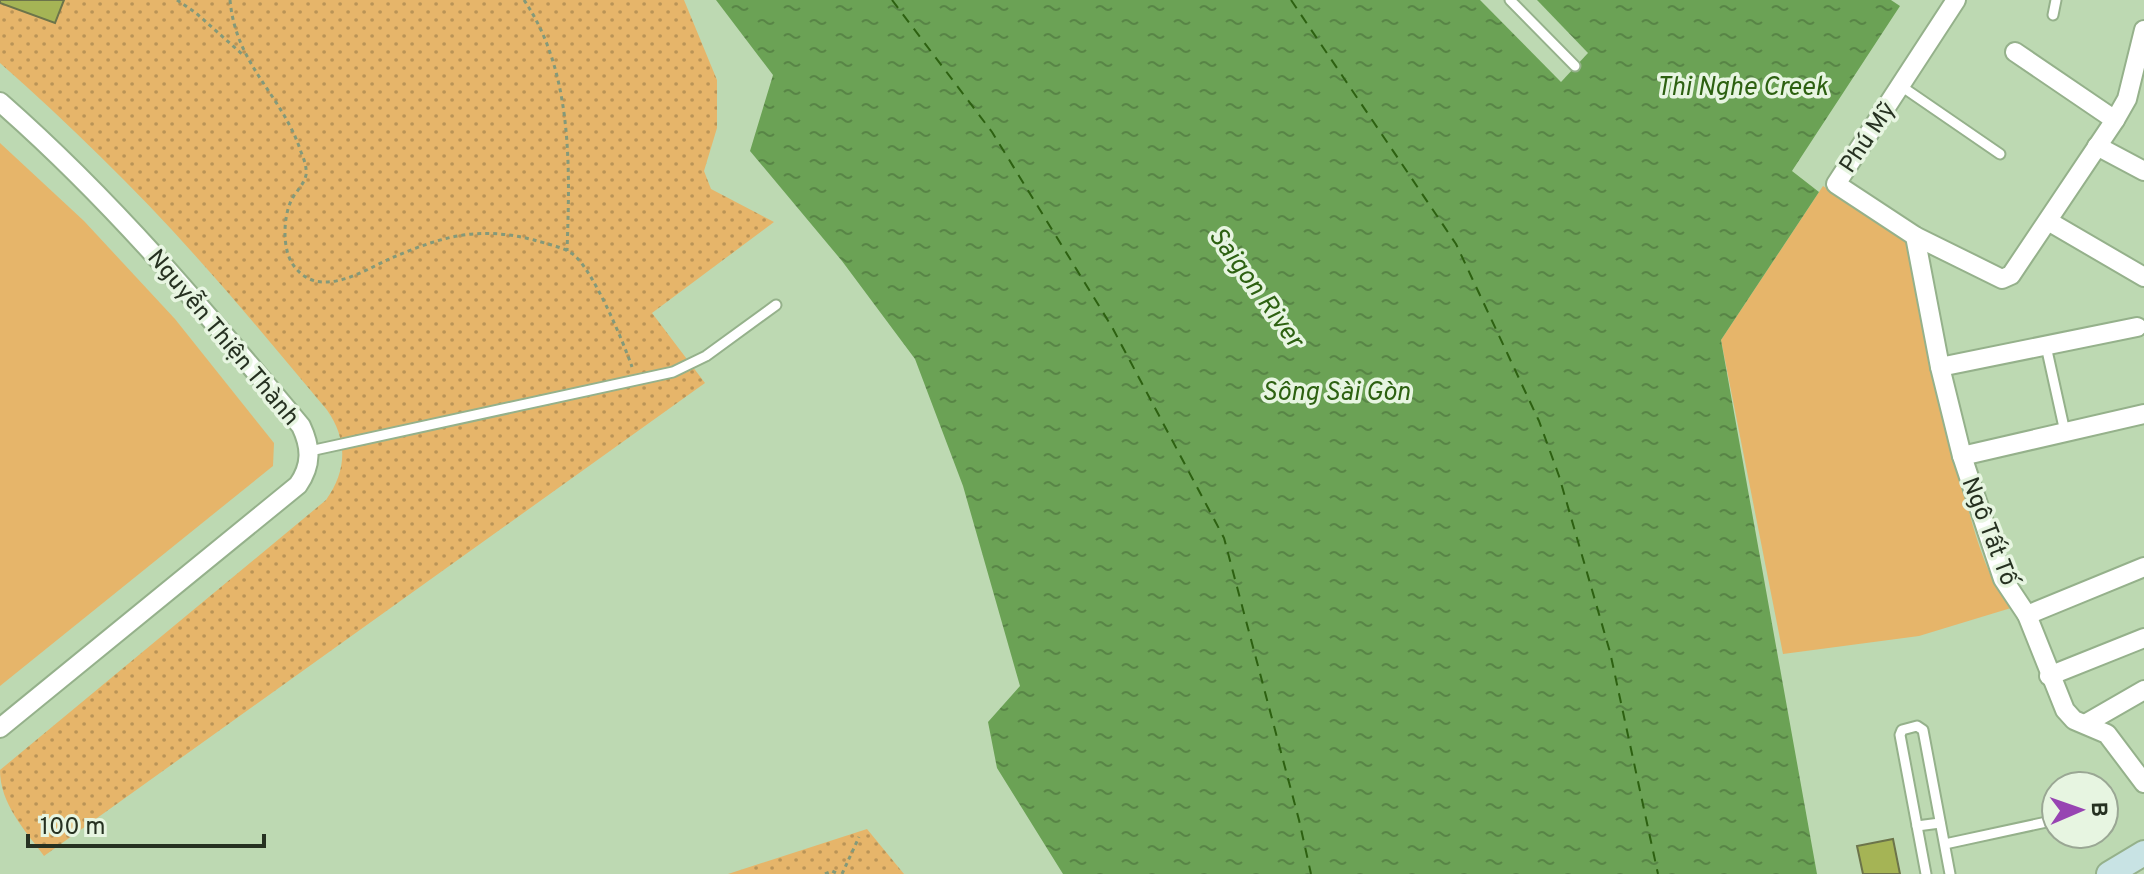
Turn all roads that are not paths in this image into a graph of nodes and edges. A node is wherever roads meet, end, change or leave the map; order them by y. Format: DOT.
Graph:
graph roads {
  1 [pos="1510,0"];
  2 [pos="1956,0"];
  3 [pos="2056,0"];
  4 [pos="2053,15"];
  5 [pos="2144,30"];
  6 [pos="2015,52"];
  7 [pos="1575,66"];
  8 [pos="2139,72"];
  9 [pos="1901,86"];
  10 [pos="0,102"];
  11 [pos="2115,120"];
  12 [pos="2097,146"];
  13 [pos="2000,154"];
  14 [pos="2144,171"];
  15 [pos="2048,221"];
  16 [pos="1915,236"];
  17 [pos="2144,277"];
  18 [pos="776,305"];
  19 [pos="2137,327"];
  20 [pos="2046,346"];
  21 [pos="1940,367"];
  22 [pos="2144,414"];
  23 [pos="2066,432"];
  24 [pos="310,451"];
  25 [pos="1962,456"];
  26 [pos="2144,567"];
  27 [pos="2027,615"];
  28 [pos="2144,638"];
  29 [pos="2049,676"];
  30 [pos="2144,690"];
  31 [pos="2085,724"];
  32 [pos="0,728"];
  33 [pos="2144,783"];
  34 [pos="1940,823"];
  35 [pos="2040,823"];
  36 [pos="1917,826"];
  37 [pos="1945,844"];
  38 [pos="2144,853"];
  39 [pos="1926,874"];
  40 [pos="1950,874"];
  41 [pos="2109,874"];
  1 -- 7 [label="lane"];
  2 -- 9 [label="street, Phú Mỹ"];
  3 -- 4 [label="lane"];
  5 -- 8 [label="street"];
  6 -- 11 [label="street"];
  8 -- 11 [label="street"];
  9 -- 13 [label="lane"];
  9 -- 16 [label="street, Phú Mỹ"];
  10 -- 24 [label="street, Nguyễn Thiện Thành"];
  11 -- 12 [label="street"];
  12 -- 14 [label="street"];
  12 -- 15 [label="street"];
  15 -- 16 [label="street, Phú Mỹ"];
  15 -- 17 [label="street"];
  16 -- 21 [label="street, Ngô Tất Tố"];
  18 -- 24 [label="lane"];
  19 -- 20 [label="street"];
  20 -- 21 [label="street"];
  20 -- 23 [label="lane"];
  21 -- 25 [label="street, Ngô Tất Tố"];
  22 -- 23 [label="street"];
  23 -- 25 [label="street"];
  24 -- 32 [label="street, Nguyễn Thiện Thành"];
  25 -- 27 [label="street, Ngô Tất Tố"];
  26 -- 27 [label="street"];
  27 -- 29 [label="street, Ngô Tất Tố"];
  28 -- 29 [label="street"];
  29 -- 31 [label="street, Ngô Tất Tố"];
  30 -- 31 [label="street"];
  31 -- 33 [label="street, Ngô Tất Tố"];
  34 -- 36 [label="lane"];
  34 -- 36 [label="lane"];
  34 -- 37 [label="lane"];
  35 -- 37 [label="lane"];
  36 -- 39 [label="lane"];
  37 -- 40 [label="lane"];
  38 -- 41 [label="main road"];
}
